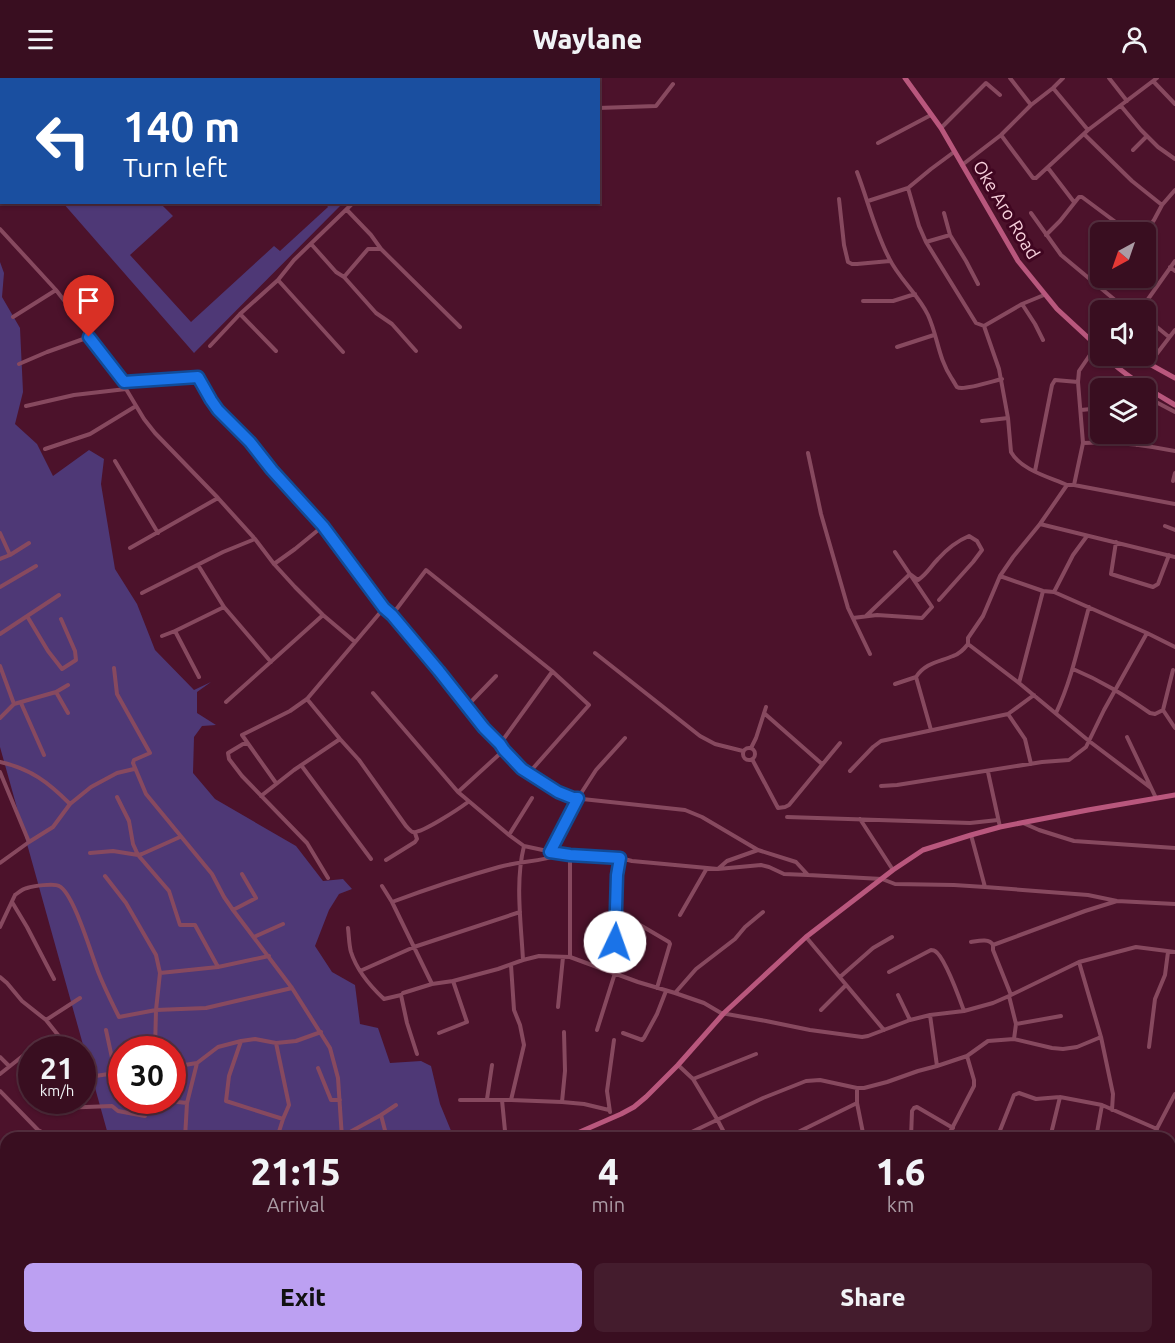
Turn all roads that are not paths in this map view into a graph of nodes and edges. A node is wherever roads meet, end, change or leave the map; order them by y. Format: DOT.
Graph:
graph roads {
  1 [pos="905,78"];
  2 [pos="1017,78"];
  3 [pos="1063,78"];
  4 [pos="1109,78"];
  5 [pos="1011,80"];
  6 [pos="1155,80"];
  7 [pos="673,84"];
  8 [pos="1053,88"];
  9 [pos="1000,95"];
  10 [pos="1127,101"];
  11 [pos="1175,104"];
  12 [pos="1031,105"];
  13 [pos="1121,106"];
  14 [pos="600,108"];
  15 [pos="932,114"];
  16 [pos="941,128"];
  17 [pos="1088,130"];
  18 [pos="1084,134"];
  19 [pos="1001,135"];
  20 [pos="1147,136"];
  21 [pos="878,143"];
  22 [pos="1133,150"];
  23 [pos="954,152"];
  24 [pos="1175,159"];
  25 [pos="962,165"];
  26 [pos="1048,168"];
  27 [pos="857,172"];
  28 [pos="908,188"];
  29 [pos="1175,190"];
  30 [pos="839,199"];
  31 [pos="868,201"];
  32 [pos="1074,202"];
  33 [pos="352,204"];
  34 [pos="1162,205"];
  35 [pos="347,210"];
  36 [pos="944,213"];
  37 [pos="1031,213"];
  38 [pos="1116,222"];
  39 [pos="1152,222"];
  40 [pos="0,229"];
  41 [pos="950,235"];
  42 [pos="1046,235"];
  43 [pos="926,242"];
  44 [pos="312,245"];
  45 [pos="381,249"];
  46 [pos="890,261"];
  47 [pos="1175,261"];
  48 [pos="1170,267"];
  49 [pos="1175,271"];
  50 [pos="344,277"];
  51 [pos="278,280"];
  52 [pos="978,284"];
  53 [pos="56,290"];
  54 [pos="915,294"];
  55 [pos="1044,295"];
  56 [pos="1115,300"];
  57 [pos="1147,300"];
  58 [pos="863,302"];
  59 [pos="1022,304"];
  60 [pos="240,314"];
  61 [pos="13,317"];
  62 [pos="984,326"];
  63 [pos="1156,326"];
  64 [pos="460,327"];
  65 [pos="1175,330"];
  66 [pos="934,335"];
  67 [pos="89,337"];
  68 [pos="1169,337"];
  69 [pos="1090,338"];
  70 [pos="1043,340"];
  71 [pos="210,346"];
  72 [pos="897,347"];
  73 [pos="276,351"];
  74 [pos="416,351"];
  75 [pos="344,352"];
  76 [pos="1156,354"];
  77 [pos="1090,356"];
  78 [pos="19,364"];
  79 [pos="1116,366"];
  80 [pos="1154,366"];
  81 [pos="1175,378"];
  82 [pos="1002,379"];
  83 [pos="124,382"];
  84 [pos="1078,382"];
  85 [pos="126,389"];
  86 [pos="1156,402"];
  87 [pos="1175,405"];
  88 [pos="26,406"];
  89 [pos="136,406"];
  90 [pos="1090,409"];
  91 [pos="1080,410"];
  92 [pos="1175,412"];
  93 [pos="1008,418"];
  94 [pos="981,421"];
  95 [pos="1083,443"];
  96 [pos="1137,445"];
  97 [pos="45,449"];
  98 [pos="1175,451"];
  99 [pos="808,453"];
  100 [pos="115,461"];
  101 [pos="1035,471"];
  102 [pos="1175,472"];
  103 [pos="1173,481"];
  104 [pos="1067,485"];
  105 [pos="1074,485"];
  106 [pos="218,498"];
  107 [pos="1175,504"];
  108 [pos="1040,524"];
  109 [pos="323,526"];
  110 [pos="1165,526"];
  111 [pos="1175,530"];
  112 [pos="0,533"];
  113 [pos="158,533"];
  114 [pos="1087,536"];
  115 [pos="255,539"];
  116 [pos="1116,542"];
  117 [pos="29,543"];
  118 [pos="130,548"];
  119 [pos="895,552"];
  120 [pos="10,555"];
  121 [pos="1169,555"];
  122 [pos="1175,557"];
  123 [pos="0,559"];
  124 [pos="274,564"];
  125 [pos="198,565"];
  126 [pos="36,566"];
  127 [pos="910,574"];
  128 [pos="1000,576"];
  129 [pos="0,587"];
  130 [pos="1043,591"];
  131 [pos="1053,592"];
  132 [pos="142,593"];
  133 [pos="59,595"];
  134 [pos="939,600"];
  135 [pos="224,607"];
  136 [pos="1089,607"];
  137 [pos="384,608"];
  138 [pos="323,615"];
  139 [pos="392,615"];
  140 [pos="27,616"];
  141 [pos="866,616"];
  142 [pos="853,618"];
  143 [pos="61,619"];
  144 [pos="174,631"];
  145 [pos="1147,633"];
  146 [pos="0,634"];
  147 [pos="162,636"];
  148 [pos="356,642"];
  149 [pos="968,644"];
  150 [pos="1175,647"];
  151 [pos="595,653"];
  152 [pos="870,654"];
  153 [pos="271,662"];
  154 [pos="0,666"];
  155 [pos="114,668"];
  156 [pos="1073,669"];
  157 [pos="1173,670"];
  158 [pos="552,671"];
  159 [pos="496,676"];
  160 [pos="199,677"];
  161 [pos="916,677"];
  162 [pos="1019,683"];
  163 [pos="895,684"];
  164 [pos="68,685"];
  165 [pos="1116,690"];
  166 [pos="56,692"];
  167 [pos="373,693"];
  168 [pos="1034,695"];
  169 [pos="307,699"];
  170 [pos="226,702"];
  171 [pos="21,703"];
  172 [pos="14,704"];
  173 [pos="466,706"];
  174 [pos="766,706"];
  175 [pos="1163,710"];
  176 [pos="68,713"];
  177 [pos="764,713"];
  178 [pos="1056,713"];
  179 [pos="1008,714"];
  180 [pos="0,718"];
  181 [pos="1175,728"];
  182 [pos="932,730"];
  183 [pos="1127,737"];
  184 [pos="625,738"];
  185 [pos="340,739"];
  186 [pos="1089,741"];
  187 [pos="840,743"];
  188 [pos="248,744"];
  189 [pos="500,744"];
  190 [pos="751,748"];
  191 [pos="504,750"];
  192 [pos="743,751"];
  193 [pos="44,755"];
  194 [pos="752,759"];
  195 [pos="0,762"];
  196 [pos="822,764"];
  197 [pos="1031,764"];
  198 [pos="301,765"];
  199 [pos="134,769"];
  200 [pos="850,771"];
  201 [pos="0,772"];
  202 [pos="987,772"];
  203 [pos="528,774"];
  204 [pos="276,783"];
  205 [pos="881,786"];
  206 [pos="1151,788"];
  207 [pos="458,792"];
  208 [pos="1175,795"];
  209 [pos="261,796"];
  210 [pos="117,797"];
  211 [pos="532,798"];
  212 [pos="578,798"];
  213 [pos="1156,799"];
  214 [pos="468,802"];
  215 [pos="70,804"];
  216 [pos="787,817"];
  217 [pos="860,819"];
  218 [pos="1023,822"];
  219 [pos="999,824"];
  220 [pos="415,833"];
  221 [pos="509,835"];
  222 [pos="971,835"];
  223 [pos="180,837"];
  224 [pos="29,842"];
  225 [pos="524,846"];
  226 [pos="1175,848"];
  227 [pos="758,850"];
  228 [pos="550,852"];
  229 [pos="90,853"];
  230 [pos="563,853"];
  231 [pos="138,855"];
  232 [pos="570,855"];
  233 [pos="620,858"];
  234 [pos="371,859"];
  235 [pos="386,860"];
  236 [pos="520,861"];
  237 [pos="0,863"];
  238 [pos="707,868"];
  239 [pos="718,869"];
  240 [pos="893,870"];
  241 [pos="242,874"];
  242 [pos="808,874"];
  243 [pos="105,876"];
  244 [pos="328,878"];
  245 [pos="882,879"];
  246 [pos="382,886"];
  247 [pos="985,887"];
  248 [pos="1117,901"];
  249 [pos="12,902"];
  250 [pos="392,902"];
  251 [pos="1175,904"];
  252 [pos="233,910"];
  253 [pos="520,912"];
  254 [pos="763,912"];
  255 [pos="680,915"];
  256 [pos="635,922"];
  257 [pos="283,924"];
  258 [pos="0,927"];
  259 [pos="348,928"];
  260 [pos="254,937"];
  261 [pos="806,937"];
  262 [pos="892,938"];
  263 [pos="971,942"];
  264 [pos="993,945"];
  265 [pos="414,947"];
  266 [pos="1168,952"];
  267 [pos="1175,952"];
  268 [pos="269,956"];
  269 [pos="563,957"];
  270 [pos="570,957"];
  271 [pos="523,960"];
  272 [pos="1079,962"];
  273 [pos="511,965"];
  274 [pos="218,967"];
  275 [pos="604,969"];
  276 [pos="360,971"];
  277 [pos="889,972"];
  278 [pos="160,973"];
  279 [pos="615,973"];
  280 [pos="0,977"];
  281 [pos="840,977"];
  282 [pos="54,979"];
  283 [pos="453,981"];
  284 [pos="432,984"];
  285 [pos="846,985"];
  286 [pos="292,988"];
  287 [pos="657,988"];
  288 [pos="666,990"];
  289 [pos="404,993"];
  290 [pos="675,993"];
  291 [pos="898,995"];
  292 [pos="1010,996"];
  293 [pos="80,998"];
  294 [pos="558,1007"];
  295 [pos="156,1010"];
  296 [pos="821,1010"];
  297 [pos="964,1011"];
  298 [pos="724,1013"];
  299 [pos="930,1015"];
  300 [pos="1061,1016"];
  301 [pos="46,1020"];
  302 [pos="910,1020"];
  303 [pos="1016,1024"];
  304 [pos="106,1030"];
  305 [pos="597,1030"];
  306 [pos="884,1030"];
  307 [pos="321,1032"];
  308 [pos="564,1032"];
  309 [pos="439,1033"];
  310 [pos="623,1033"];
  311 [pos="59,1036"];
  312 [pos="155,1036"];
  313 [pos="1101,1037"];
  314 [pos="108,1039"];
  315 [pos="1014,1039"];
  316 [pos="614,1040"];
  317 [pos="241,1041"];
  318 [pos="276,1043"];
  319 [pos="1149,1047"];
  320 [pos="417,1054"];
  321 [pos="756,1054"];
  322 [pos="967,1056"];
  323 [pos="0,1057"];
  324 [pos="18,1059"];
  325 [pos="197,1063"];
  326 [pos="186,1065"];
  327 [pos="492,1065"];
  328 [pos="678,1065"];
  329 [pos="9,1066"];
  330 [pos="937,1066"];
  331 [pos="318,1068"];
  332 [pos="0,1074"];
  333 [pos="693,1079"];
  334 [pos="857,1088"];
  335 [pos="0,1091"];
  336 [pos="1175,1095"];
  337 [pos="1060,1097"];
  338 [pos="340,1100"];
  339 [pos="460,1100"];
  340 [pos="487,1100"];
  341 [pos="502,1100"];
  342 [pos="511,1100"];
  343 [pos="562,1102"];
  344 [pos="186,1103"];
  345 [pos="857,1103"];
  346 [pos="396,1105"];
  347 [pos="1102,1105"];
  348 [pos="609,1110"];
  349 [pos="1112,1110"];
  350 [pos="186,1114"];
  351 [pos="381,1115"];
  352 [pos="613,1118"];
  353 [pos="283,1119"];
  354 [pos="717,1119"];
  355 [pos="953,1128"];
  356 [pos="1157,1129"];
  357 [pos="38,1131"];
  358 [pos="505,1131"];
  359 [pos="186,1132"];
  360 [pos="279,1132"];
  361 [pos="341,1132"];
  362 [pos="351,1132"];
  363 [pos="385,1132"];
  364 [pos="580,1132"];
  365 [pos="691,1132"];
  366 [pos="724,1132"];
  367 [pos="798,1132"];
  368 [pos="863,1132"];
  369 [pos="911,1132"];
  370 [pos="951,1132"];
  371 [pos="999,1132"];
  372 [pos="1051,1132"];
  373 [pos="1097,1132"];
  374 [pos="1155,1132"];
  1 -- 15 [label="main road, Oke Aro Road"];
  2 -- 5 [label="street"];
  3 -- 8 [label="street"];
  4 -- 10 [label="street"];
  5 -- 12 [label="street"];
  6 -- 10 [label="street"];
  6 -- 11 [label="street"];
  7 -- 14 [label="street"];
  8 -- 12 [label="street"];
  8 -- 17 [label="street"];
  9 -- 16 [label="street"];
  10 -- 13 [label="street"];
  12 -- 19 [label="street"];
  13 -- 17 [label="street"];
  13 -- 20 [label="street"];
  15 -- 16 [label="main road, Oke Aro Road"];
  15 -- 21 [label="street"];
  16 -- 23 [label="main road, Oke Aro Road"];
  17 -- 18 [label="street"];
  18 -- 26 [label="street"];
  18 -- 34 [label="street"];
  19 -- 25 [label="street"];
  19 -- 26 [label="street"];
  20 -- 22 [label="street"];
  20 -- 24 [label="street"];
  23 -- 25 [label="main road, Oke Aro Road"];
  23 -- 28 [label="street"];
  25 -- 55 [label="main road, Oke Aro Road"];
  26 -- 32 [label="street"];
  27 -- 31 [label="street"];
  28 -- 31 [label="street"];
  28 -- 43 [label="street"];
  29 -- 34 [label="street"];
  30 -- 46 [label="street"];
  31 -- 46 [label="street"];
  32 -- 38 [label="street"];
  32 -- 42 [label="street"];
  33 -- 35 [label="street"];
  34 -- 39 [label="street"];
  35 -- 44 [label="street"];
  35 -- 45 [label="street"];
  36 -- 41 [label="street"];
  37 -- 42 [label="street"];
  40 -- 53 [label="street"];
  41 -- 43 [label="street"];
  41 -- 52 [label="street"];
  42 -- 56 [label="street"];
  43 -- 62 [label="street"];
  44 -- 50 [label="street"];
  44 -- 51 [label="street"];
  45 -- 50 [label="street"];
  45 -- 64 [label="street"];
  46 -- 54 [label="street"];
  47 -- 48 [label="street"];
  48 -- 49 [label="street"];
  48 -- 57 [label="street"];
  50 -- 74 [label="street"];
  51 -- 60 [label="street"];
  51 -- 75 [label="street"];
  53 -- 61 [label="street"];
  53 -- 67 [label="street"];
  54 -- 58 [label="street"];
  54 -- 66 [label="street"];
  55 -- 59 [label="street"];
  55 -- 69 [label="main road, Oke Aro Road"];
  59 -- 62 [label="street"];
  59 -- 70 [label="street"];
  60 -- 71 [label="street"];
  60 -- 73 [label="street"];
  62 -- 82 [label="street"];
  63 -- 68 [label="street"];
  65 -- 68 [label="street"];
  66 -- 72 [label="street"];
  66 -- 82 [label="street"];
  67 -- 78 [label="street"];
  67 -- 83 [label="street"];
  68 -- 76 [label="street"];
  77 -- 84 [label="street"];
  79 -- 87 [label="main road"];
  80 -- 81 [label="main road"];
  82 -- 93 [label="street"];
  83 -- 85 [label="street"];
  83 -- 109 [label="street"];
  84 -- 91 [label="street"];
  84 -- 101 [label="street"];
  85 -- 88 [label="street"];
  85 -- 89 [label="street"];
  86 -- 92 [label="street"];
  89 -- 97 [label="street"];
  89 -- 106 [label="street"];
  90 -- 91 [label="street"];
  91 -- 95 [label="street"];
  93 -- 94 [label="street"];
  93 -- 101 [label="street"];
  95 -- 96 [label="street"];
  95 -- 105 [label="street"];
  96 -- 98 [label="street"];
  99 -- 142 [label="street"];
  100 -- 113 [label="street"];
  101 -- 104 [label="street"];
  102 -- 103 [label="street"];
  104 -- 105 [label="street"];
  104 -- 108 [label="street"];
  105 -- 107 [label="street"];
  106 -- 113 [label="street"];
  106 -- 115 [label="street"];
  108 -- 114 [label="street"];
  108 -- 128 [label="street"];
  109 -- 124 [label="street"];
  109 -- 137 [label="street"];
  110 -- 111 [label="street"];
  112 -- 120 [label="street"];
  113 -- 118 [label="street"];
  114 -- 116 [label="street"];
  114 -- 131 [label="street"];
  115 -- 124 [label="street"];
  115 -- 125 [label="street"];
  116 -- 121 [label="street"];
  116 -- 121 [label="street"];
  117 -- 120 [label="street"];
  119 -- 127 [label="street"];
  120 -- 123 [label="street"];
  121 -- 122 [label="street"];
  124 -- 138 [label="street"];
  125 -- 132 [label="street"];
  125 -- 135 [label="street"];
  126 -- 129 [label="street"];
  127 -- 134 [label="street"];
  127 -- 141 [label="street"];
  127 -- 141 [label="street"];
  128 -- 130 [label="street"];
  128 -- 149 [label="street"];
  130 -- 131 [label="street"];
  130 -- 162 [label="street"];
  131 -- 136 [label="street"];
  133 -- 140 [label="street"];
  135 -- 144 [label="street"];
  135 -- 153 [label="street"];
  136 -- 145 [label="street"];
  136 -- 156 [label="street"];
  137 -- 139 [label="street"];
  137 -- 148 [label="street"];
  138 -- 148 [label="street"];
  138 -- 153 [label="street"];
  139 -- 158 [label="street"];
  139 -- 173 [label="street"];
  140 -- 143 [label="street"];
  140 -- 146 [label="street"];
  141 -- 142 [label="street"];
  142 -- 152 [label="street"];
  144 -- 147 [label="street"];
  144 -- 160 [label="street"];
  145 -- 150 [label="street"];
  145 -- 165 [label="street"];
  148 -- 169 [label="street"];
  149 -- 161 [label="street"];
  149 -- 162 [label="street"];
  151 -- 192 [label="street"];
  153 -- 170 [label="street"];
  154 -- 172 [label="street"];
  155 -- 199 [label="street"];
  156 -- 165 [label="street"];
  156 -- 178 [label="street"];
  157 -- 175 [label="street"];
  158 -- 189 [label="street"];
  158 -- 203 [label="street"];
  159 -- 173 [label="street"];
  161 -- 163 [label="street"];
  161 -- 182 [label="street"];
  162 -- 168 [label="street"];
  164 -- 166 [label="street"];
  165 -- 175 [label="street"];
  165 -- 186 [label="street"];
  166 -- 171 [label="street"];
  166 -- 176 [label="street"];
  167 -- 207 [label="street"];
  168 -- 178 [label="street"];
  168 -- 179 [label="street"];
  169 -- 185 [label="street"];
  169 -- 188 [label="street"];
  171 -- 172 [label="street"];
  171 -- 193 [label="street"];
  172 -- 180 [label="street"];
  173 -- 189 [label="street"];
  174 -- 177 [label="street"];
  175 -- 181 [label="street"];
  177 -- 190 [label="street"];
  177 -- 196 [label="street"];
  178 -- 186 [label="street"];
  179 -- 182 [label="street"];
  179 -- 197 [label="street"];
  182 -- 200 [label="street"];
  183 -- 206 [label="street"];
  184 -- 212 [label="street"];
  185 -- 198 [label="street"];
  185 -- 220 [label="street"];
  186 -- 197 [label="street"];
  186 -- 206 [label="street"];
  187 -- 196 [label="street"];
  188 -- 204 [label="street"];
  188 -- 209 [label="street"];
  189 -- 191 [label="street"];
  190 -- 192 [label="street"];
  190 -- 194 [label="street"];
  191 -- 203 [label="street"];
  191 -- 207 [label="street"];
  192 -- 194 [label="street"];
  194 -- 196 [label="street"];
  195 -- 215 [label="street"];
  197 -- 202 [label="street"];
  198 -- 204 [label="street"];
  198 -- 234 [label="street"];
  199 -- 215 [label="street"];
  199 -- 223 [label="street"];
  201 -- 224 [label="street"];
  202 -- 205 [label="street"];
  202 -- 219 [label="street"];
  203 -- 212 [label="street"];
  204 -- 209 [label="street"];
  206 -- 213 [label="street"];
  207 -- 214 [label="street"];
  208 -- 213 [label="main road"];
  209 -- 244 [label="street"];
  210 -- 231 [label="street"];
  211 -- 221 [label="street"];
  212 -- 227 [label="street"];
  212 -- 228 [label="street"];
  213 -- 218 [label="main road"];
  214 -- 220 [label="street"];
  214 -- 221 [label="street"];
  215 -- 224 [label="street"];
  216 -- 217 [label="street"];
  217 -- 219 [label="street"];
  217 -- 240 [label="street"];
  218 -- 219 [label="main road"];
  218 -- 226 [label="street"];
  219 -- 222 [label="main road"];
  220 -- 235 [label="street"];
  221 -- 225 [label="street"];
  222 -- 240 [label="main road"];
  222 -- 247 [label="street"];
  223 -- 231 [label="street"];
  223 -- 252 [label="street"];
  224 -- 237 [label="street"];
  225 -- 228 [label="street"];
  225 -- 236 [label="street"];
  227 -- 239 [label="street"];
  227 -- 242 [label="street"];
  228 -- 230 [label="street"];
  229 -- 231 [label="street"];
  230 -- 232 [label="street"];
  230 -- 236 [label="street"];
  231 -- 274 [label="street"];
  232 -- 233 [label="street"];
  232 -- 270 [label="street"];
  233 -- 238 [label="street"];
  233 -- 275 [label="street"];
  236 -- 250 [label="street"];
  236 -- 253 [label="street"];
  238 -- 239 [label="street"];
  238 -- 255 [label="street"];
  239 -- 242 [label="street"];
  240 -- 245 [label="main road"];
  241 -- 252 [label="street"];
  242 -- 245 [label="street"];
  243 -- 278 [label="street"];
  245 -- 247 [label="street"];
  245 -- 261 [label="main road"];
  246 -- 250 [label="street"];
  247 -- 248 [label="street"];
  248 -- 251 [label="street"];
  248 -- 264 [label="street"];
  249 -- 258 [label="street"];
  249 -- 282 [label="street"];
  249 -- 295 [label="street"];
  250 -- 265 [label="street"];
  252 -- 260 [label="street"];
  253 -- 265 [label="street"];
  253 -- 271 [label="street"];
  254 -- 290 [label="street"];
  256 -- 287 [label="street"];
  257 -- 260 [label="street"];
  259 -- 276 [label="street"];
  260 -- 268 [label="street"];
  261 -- 281 [label="street"];
  261 -- 298 [label="main road"];
  262 -- 281 [label="street"];
  263 -- 264 [label="street"];
  264 -- 292 [label="street"];
  265 -- 276 [label="street"];
  265 -- 284 [label="street"];
  266 -- 267 [label="street"];
  266 -- 272 [label="street"];
  266 -- 319 [label="street"];
  268 -- 274 [label="street"];
  268 -- 286 [label="street"];
  269 -- 270 [label="street"];
  269 -- 271 [label="street"];
  269 -- 294 [label="street"];
  270 -- 275 [label="street"];
  271 -- 273 [label="street"];
  272 -- 292 [label="street"];
  272 -- 313 [label="street"];
  273 -- 283 [label="street"];
  273 -- 342 [label="street"];
  274 -- 278 [label="street"];
  275 -- 279 [label="street"];
  276 -- 320 [label="street"];
  277 -- 297 [label="street"];
  278 -- 295 [label="street"];
  279 -- 287 [label="street"];
  279 -- 305 [label="street"];
  280 -- 301 [label="street"];
  281 -- 285 [label="street"];
  283 -- 284 [label="street"];
  283 -- 309 [label="street"];
  284 -- 289 [label="street"];
  285 -- 296 [label="street"];
  285 -- 306 [label="street"];
  286 -- 295 [label="street"];
  286 -- 307 [label="street"];
  287 -- 288 [label="street"];
  288 -- 290 [label="street"];
  288 -- 310 [label="street"];
  290 -- 298 [label="street"];
  291 -- 302 [label="street"];
  292 -- 297 [label="street"];
  292 -- 303 [label="street"];
  293 -- 301 [label="street"];
  295 -- 312 [label="street"];
  297 -- 299 [label="street"];
  298 -- 306 [label="street"];
  298 -- 328 [label="main road"];
  299 -- 302 [label="street"];
  299 -- 330 [label="street"];
  300 -- 303 [label="street"];
  301 -- 311 [label="street"];
  302 -- 306 [label="street"];
  303 -- 315 [label="street"];
  304 -- 314 [label="street"];
  307 -- 318 [label="street"];
  307 -- 338 [label="street"];
  308 -- 343 [label="street"];
  313 -- 315 [label="street"];
  313 -- 349 [label="street"];
  315 -- 322 [label="street"];
  316 -- 348 [label="street"];
  317 -- 318 [label="street"];
  317 -- 325 [label="street"];
  317 -- 353 [label="street"];
  318 -- 353 [label="street"];
  321 -- 333 [label="street"];
  322 -- 330 [label="street"];
  322 -- 355 [label="street"];
  323 -- 329 [label="street"];
  324 -- 329 [label="street"];
  325 -- 326 [label="street"];
  325 -- 344 [label="street"];
  327 -- 340 [label="street"];
  328 -- 333 [label="street"];
  328 -- 352 [label="main road"];
  329 -- 332 [label="street"];
  330 -- 334 [label="street"];
  331 -- 338 [label="street"];
  333 -- 354 [label="street"];
  334 -- 345 [label="street"];
  334 -- 354 [label="street"];
  335 -- 357 [label="street"];
  336 -- 356 [label="street"];
  337 -- 347 [label="street"];
  337 -- 371 [label="street"];
  337 -- 372 [label="street"];
  338 -- 361 [label="street"];
  339 -- 340 [label="street"];
  340 -- 341 [label="street"];
  341 -- 342 [label="street"];
  341 -- 358 [label="street"];
  342 -- 343 [label="street"];
  343 -- 348 [label="street"];
  345 -- 367 [label="street"];
  345 -- 368 [label="street"];
  346 -- 351 [label="street"];
  347 -- 349 [label="street"];
  347 -- 373 [label="street"];
  348 -- 352 [label="street"];
  349 -- 356 [label="street"];
  350 -- 359 [label="street"];
  351 -- 362 [label="street"];
  351 -- 363 [label="street"];
  352 -- 364 [label="main road"];
  353 -- 360 [label="street"];
  354 -- 365 [label="street"];
  354 -- 366 [label="street"];
  355 -- 369 [label="street"];
  355 -- 370 [label="street"];
  356 -- 374 [label="street"];
}
